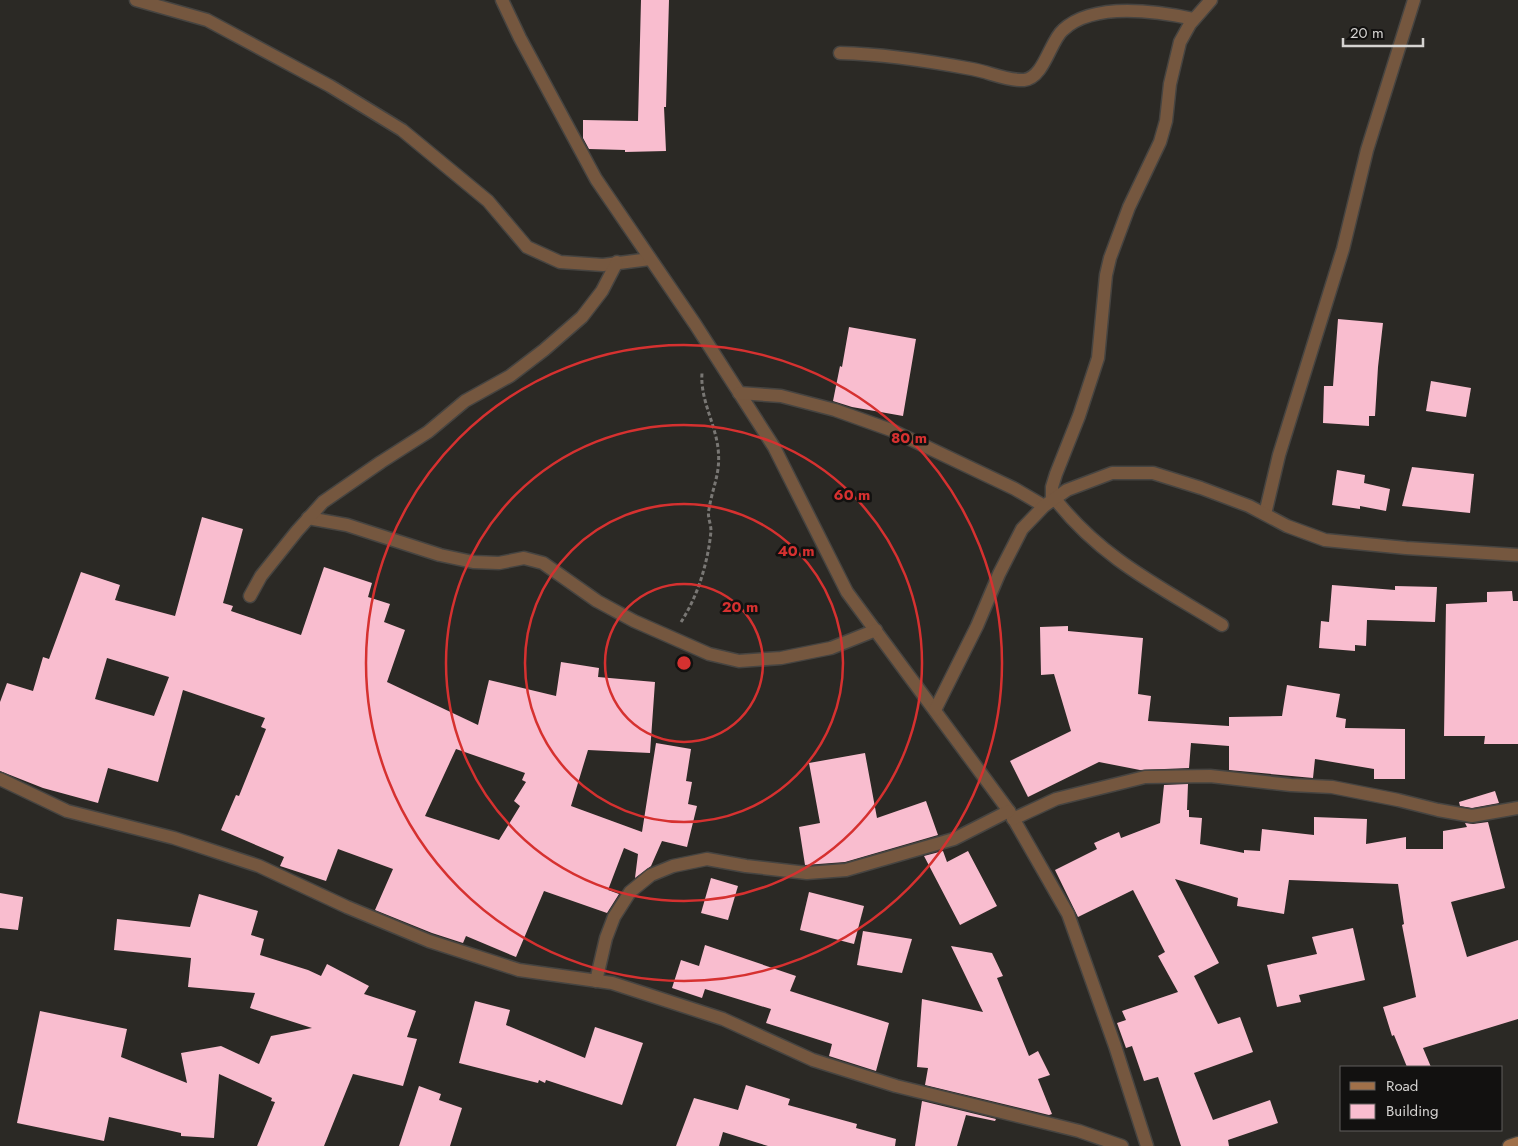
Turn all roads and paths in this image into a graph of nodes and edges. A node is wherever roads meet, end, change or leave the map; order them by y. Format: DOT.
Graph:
graph roads {
  1 [pos="136,0"];
  2 [pos="502,0"];
  3 [pos="1212,0"];
  4 [pos="1414,0"];
  5 [pos="1194,19"];
  6 [pos="840,53"];
  7 [pos="650,259"];
  8 [pos="617,262"];
  9 [pos="709,347"];
  10 [pos="739,393"];
  11 [pos="1050,502"];
  12 [pos="1264,514"];
  13 [pos="308,518"];
  14 [pos="1518,555"];
  15 [pos="250,596"];
  16 [pos="1222,625"];
  17 [pos="876,630"];
  18 [pos="672,638"];
  19 [pos="935,710"];
  20 [pos="0,779"];
  21 [pos="1518,808"];
  22 [pos="1011,815"];
  23 [pos="596,981"];
  24 [pos="1518,1143"];
  25 [pos="1122,1146"];
  26 [pos="1147,1146"];
  27 [pos="1509,1146"];
  1 -- 8 [label="street"];
  2 -- 7 [label="street"];
  3 -- 5 [label="street"];
  4 -- 12 [label="street"];
  5 -- 6 [label="street"];
  5 -- 11 [label="street"];
  7 -- 8 [label="street"];
  7 -- 9 [label="street"];
  8 -- 13 [label="street"];
  9 -- 10 [label="street"];
  9 -- 18 [label="path"];
  10 -- 11 [label="street"];
  10 -- 17 [label="street"];
  11 -- 12 [label="street"];
  11 -- 16 [label="street"];
  11 -- 19 [label="street"];
  12 -- 14 [label="street"];
  13 -- 15 [label="street"];
  13 -- 18 [label="street"];
  17 -- 18 [label="street"];
  17 -- 19 [label="street"];
  19 -- 22 [label="street"];
  20 -- 23 [label="street"];
  21 -- 22 [label="street"];
  22 -- 23 [label="street"];
  22 -- 26 [label="street"];
  23 -- 25 [label="street"];
  24 -- 27 [label="main road"];
}
